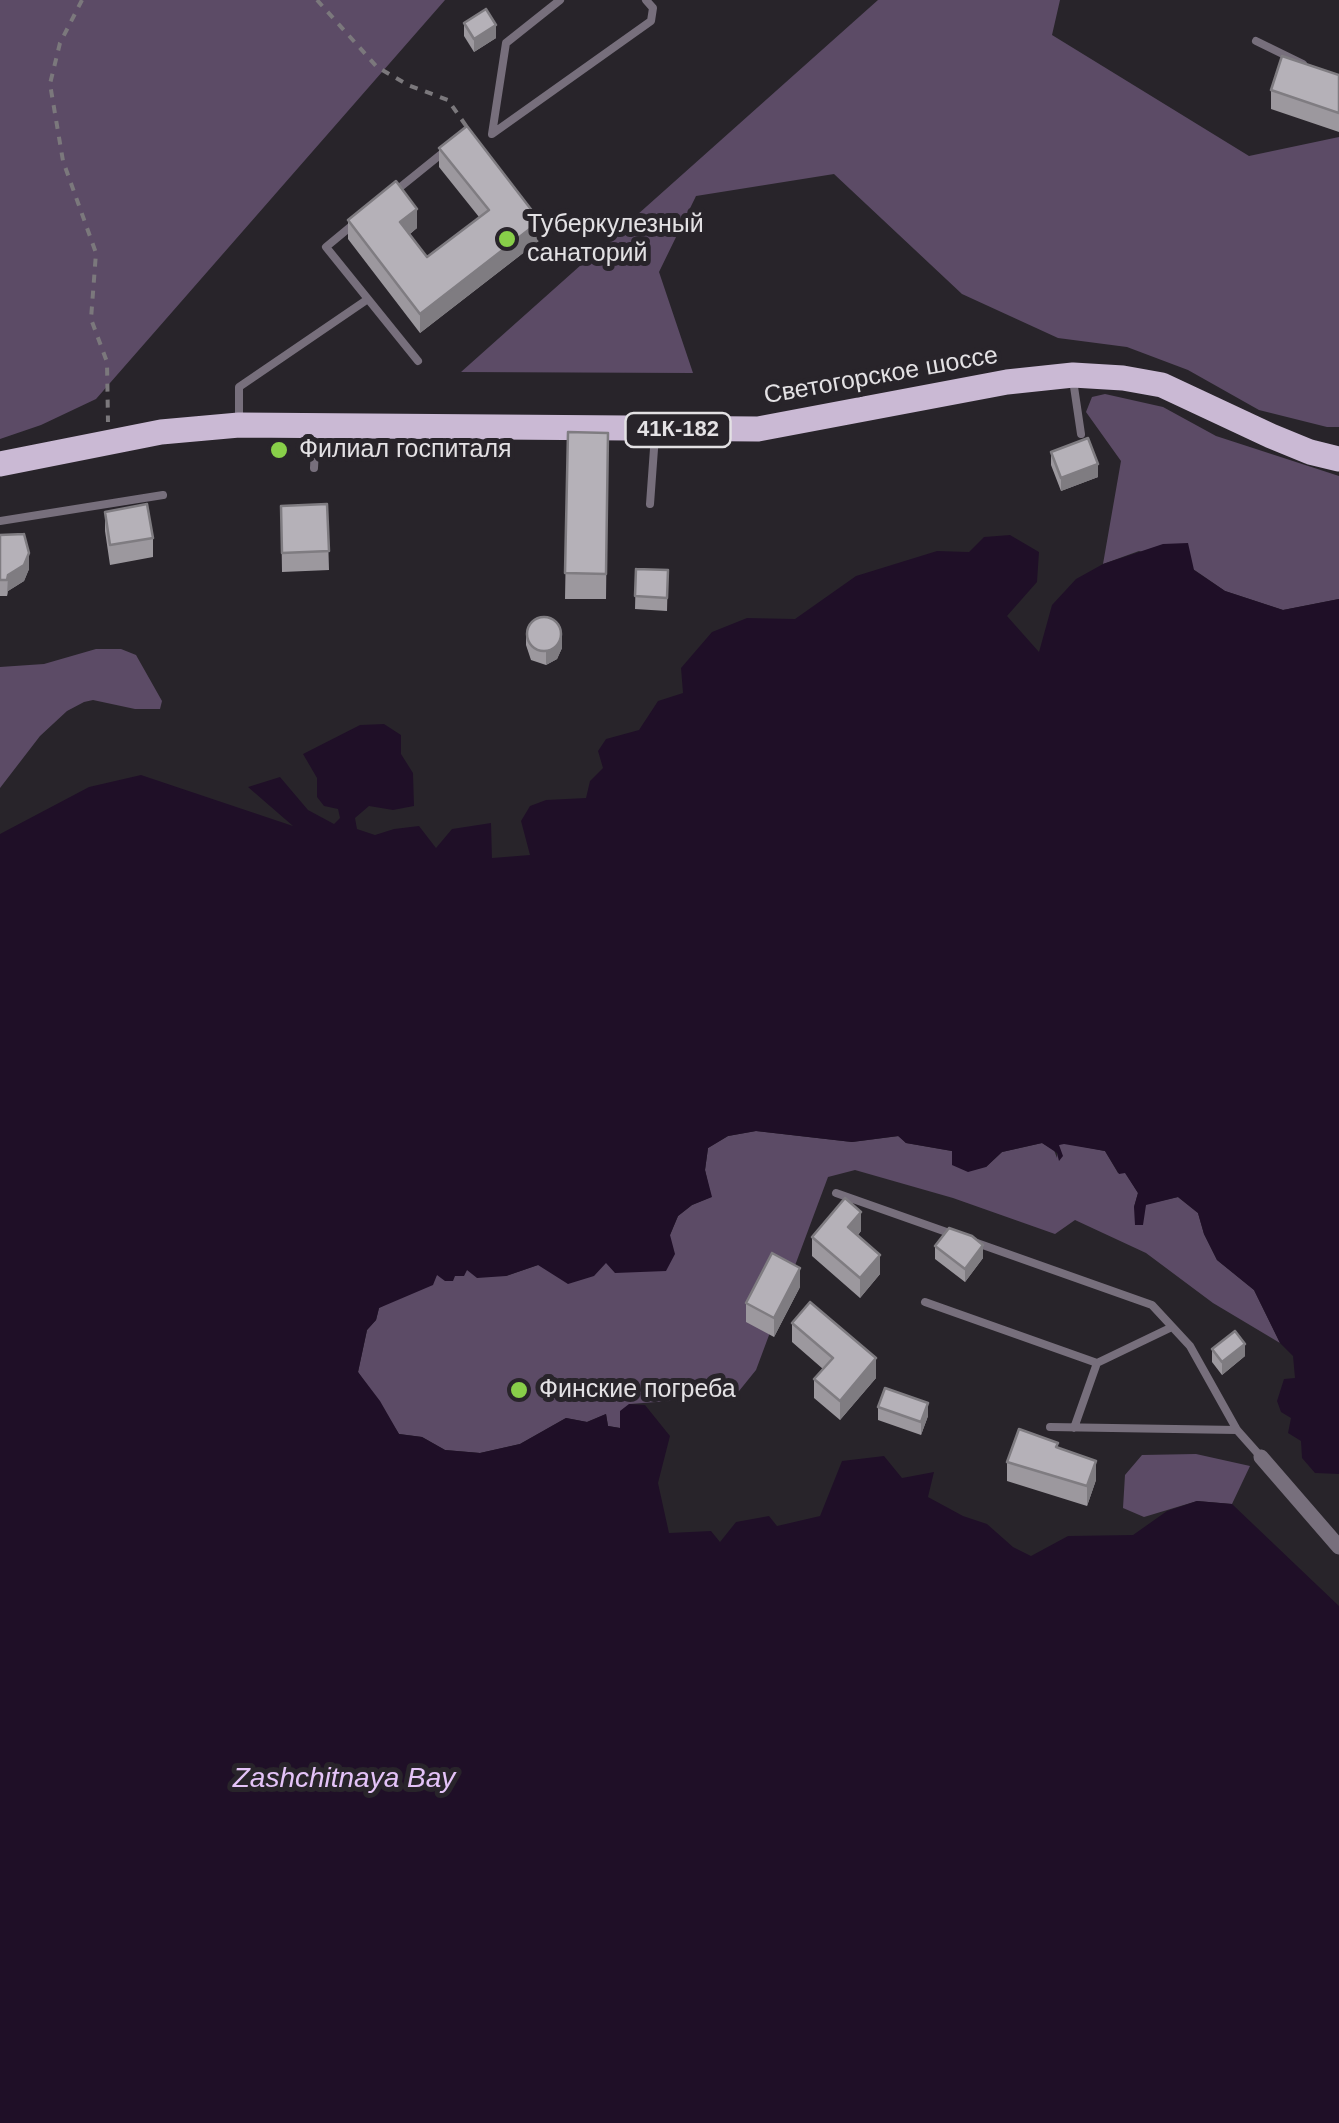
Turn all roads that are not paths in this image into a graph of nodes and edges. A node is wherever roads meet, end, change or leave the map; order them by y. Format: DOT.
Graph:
graph roads {
  1 [pos="560,0"];
  2 [pos="646,0"];
  3 [pos="1256,41"];
  4 [pos="1306,65"];
  5 [pos="470,131"];
  6 [pos="492,134"];
  7 [pos="455,143"];
  8 [pos="383,200"];
  9 [pos="369,212"];
  10 [pos="368,300"];
  11 [pos="418,361"];
  12 [pos="1072,375"];
  13 [pos="239,425"];
  14 [pos="316,426"];
  15 [pos="655,430"];
  16 [pos="1082,434"];
  17 [pos="1339,459"];
  18 [pos="0,464"];
  19 [pos="314,468"];
  20 [pos="164,495"];
  21 [pos="650,504"];
  22 [pos="0,520"];
  23 [pos="836,1193"];
  24 [pos="925,1302"];
  25 [pos="1172,1327"];
  26 [pos="1097,1363"];
  27 [pos="1050,1426"];
  28 [pos="1074,1428"];
  29 [pos="1237,1430"];
  30 [pos="1261,1456"];
  31 [pos="1339,1548"];
  1 -- 6 [label="lane"];
  2 -- 6 [label="lane"];
  3 -- 4 [label="lane"];
  5 -- 6 [label="lane"];
  7 -- 8 [label="lane"];
  9 -- 10 [label="lane"];
  10 -- 11 [label="lane"];
  10 -- 13 [label="lane"];
  12 -- 15 [label="main road, Светогорское шоссе / 41К-182"];
  12 -- 16 [label="lane"];
  12 -- 17 [label="main road, Светогорское шоссе / 41К-182"];
  13 -- 14 [label="main road, Светогорское шоссе / 41К-182"];
  13 -- 18 [label="main road, Светогорское шоссе / 41К-182"];
  14 -- 15 [label="main road, Светогорское шоссе / 41К-182"];
  14 -- 19 [label="lane"];
  15 -- 21 [label="lane"];
  20 -- 22 [label="lane"];
  23 -- 25 [label="lane"];
  24 -- 26 [label="lane"];
  25 -- 26 [label="lane"];
  25 -- 29 [label="lane"];
  26 -- 28 [label="lane"];
  27 -- 28 [label="lane"];
  28 -- 29 [label="lane"];
  29 -- 30 [label="lane"];
  30 -- 31 [label="street"];
}
